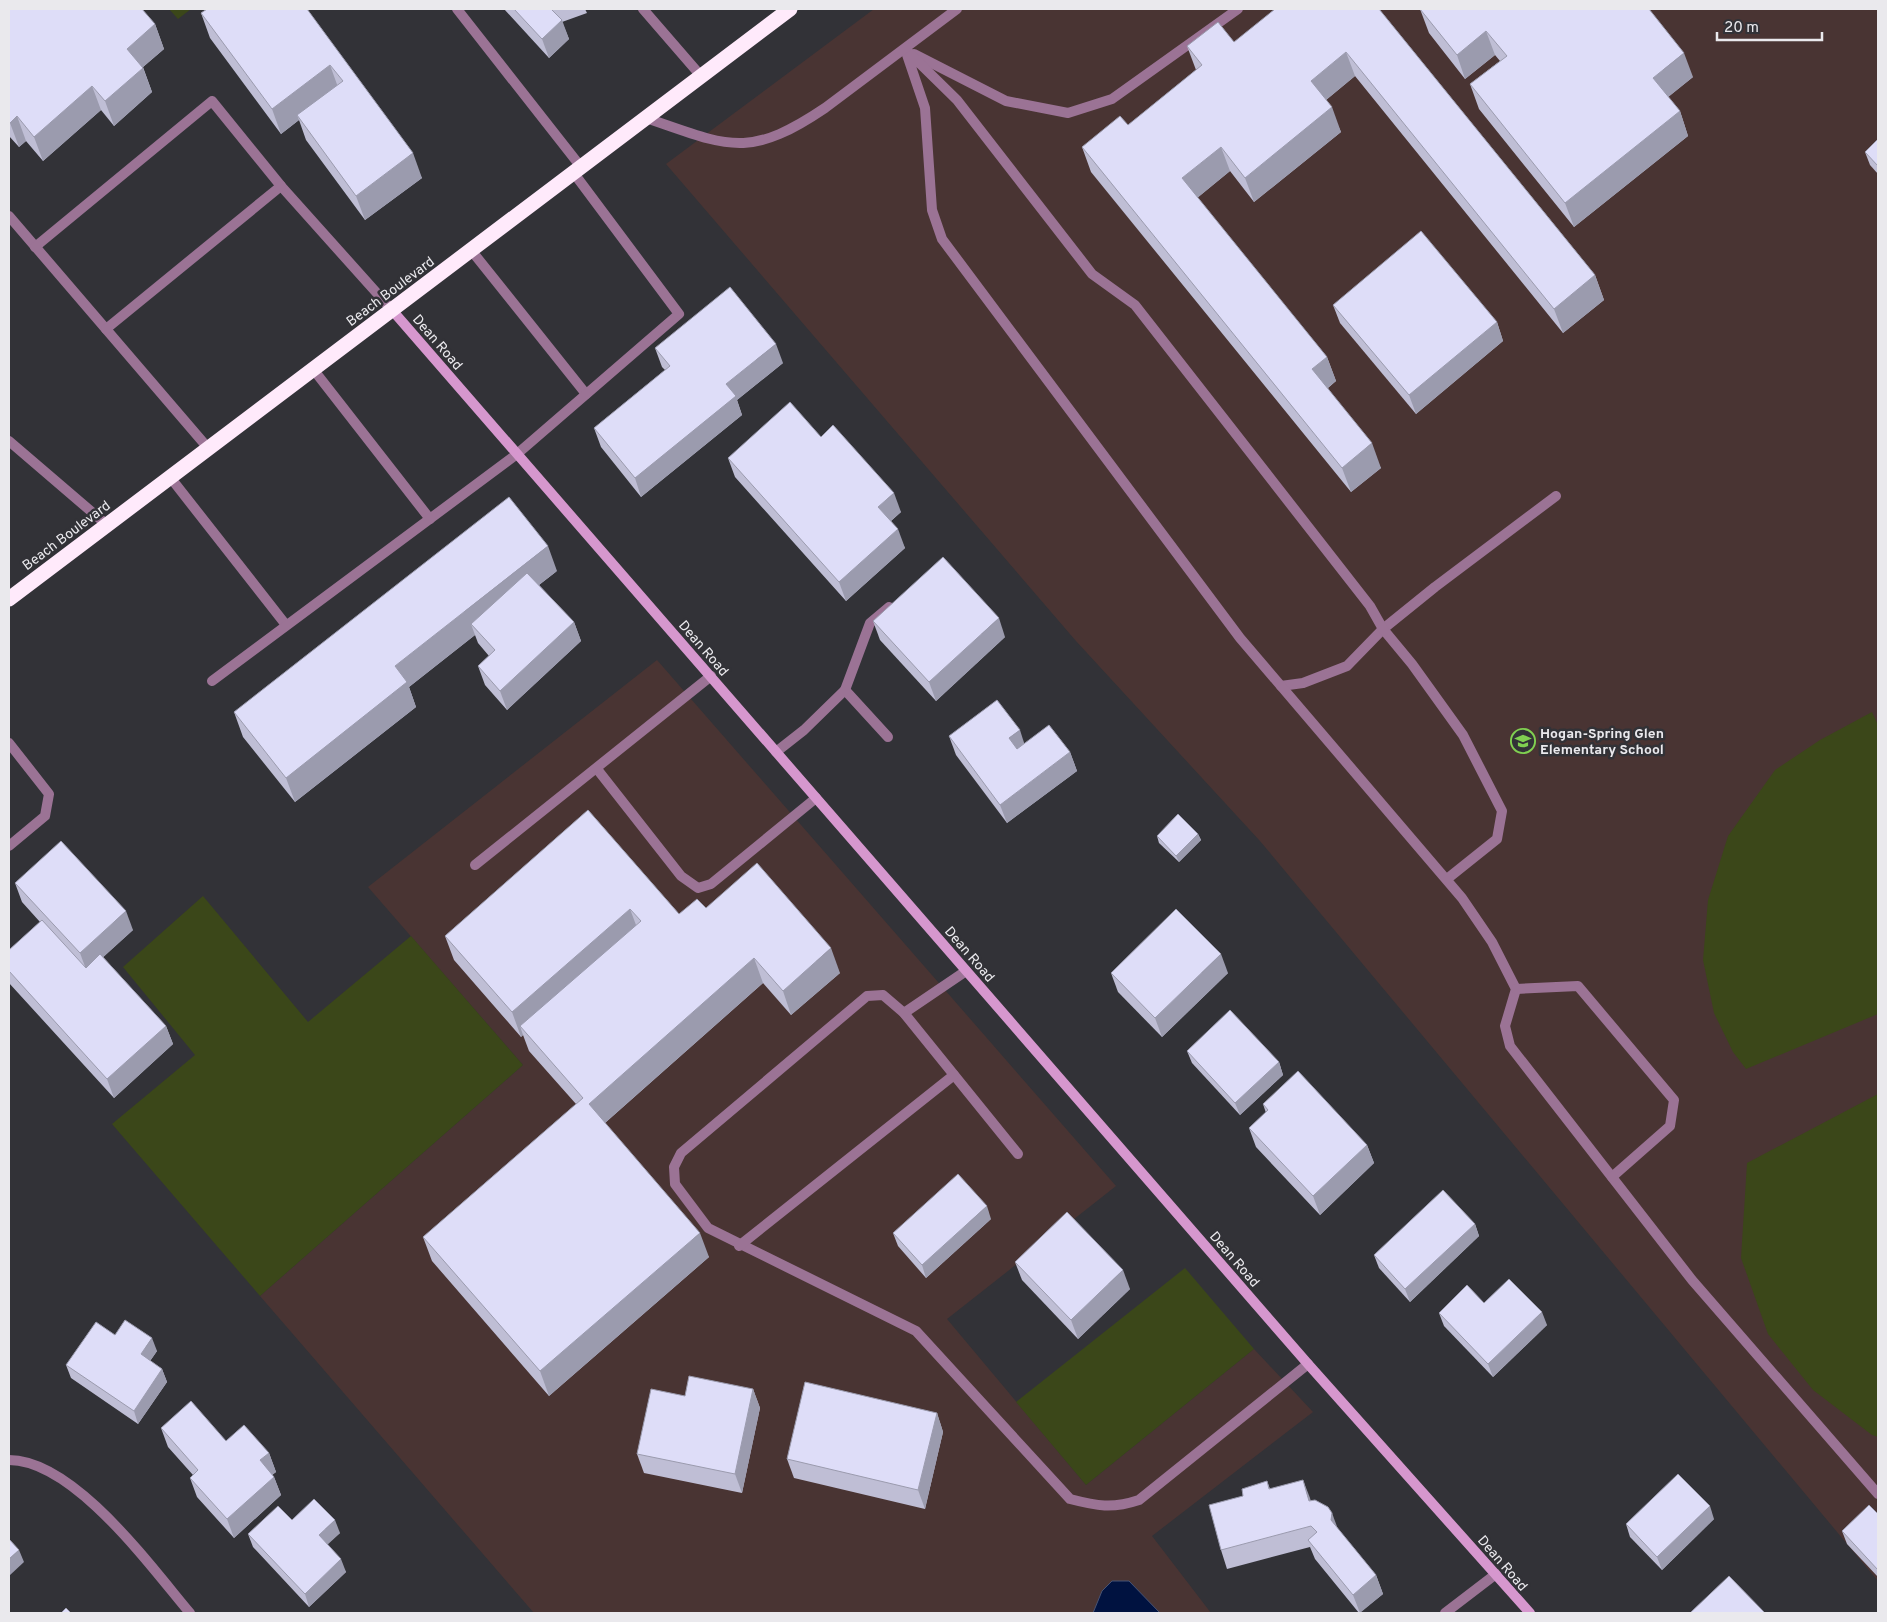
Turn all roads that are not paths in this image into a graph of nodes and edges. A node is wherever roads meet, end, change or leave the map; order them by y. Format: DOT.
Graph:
graph roads {
  1 [pos="457,9"];
  2 [pos="643,9"];
  3 [pos="790,9"];
  4 [pos="957,9"];
  5 [pos="1238,9"];
  6 [pos="905,49"];
  7 [pos="701,76"];
  8 [pos="646,118"];
  9 [pos="577,169"];
  10 [pos="281,186"];
  11 [pos="9,216"];
  12 [pos="35,247"];
  13 [pos="471,250"];
  14 [pos="392,310"];
  15 [pos="106,329"];
  16 [pos="313,369"];
  17 [pos="586,394"];
  18 [pos="9,440"];
  19 [pos="208,448"];
  20 [pos="518,454"];
  21 [pos="170,477"];
  22 [pos="1556,496"];
  23 [pos="430,518"];
  24 [pos="106,525"];
  25 [pos="9,599"];
  26 [pos="897,599"];
  27 [pos="286,625"];
  28 [pos="1383,629"];
  29 [pos="711,676"];
  30 [pos="212,680"];
  31 [pos="1281,686"];
  32 [pos="845,690"];
  33 [pos="888,737"];
  34 [pos="9,743"];
  35 [pos="776,752"];
  36 [pos="597,769"];
  37 [pos="816,798"];
  38 [pos="9,846"];
  39 [pos="475,866"];
  40 [pos="1446,879"];
  41 [pos="966,971"];
  42 [pos="1516,989"];
  43 [pos="904,1013"];
  44 [pos="954,1075"];
  45 [pos="1018,1154"];
  46 [pos="1612,1177"];
  47 [pos="739,1246"];
  48 [pos="1308,1364"];
  49 [pos="9,1460"];
  50 [pos="1878,1494"];
  51 [pos="1496,1574"];
  52 [pos="190,1613"];
  53 [pos="1445,1613"];
  54 [pos="1530,1613"];
  1 -- 9 [label="street"];
  2 -- 7 [label="street"];
  3 -- 7 [label="highway, Beach Boulevard"];
  4 -- 6 [label="street"];
  5 -- 6 [label="street"];
  6 -- 8 [label="street"];
  6 -- 28 [label="street"];
  6 -- 31 [label="street"];
  7 -- 8 [label="highway, Beach Boulevard"];
  8 -- 9 [label="highway, Beach Boulevard"];
  9 -- 13 [label="highway, Beach Boulevard"];
  9 -- 17 [label="street"];
  10 -- 12 [label="street"];
  10 -- 14 [label="street"];
  10 -- 15 [label="street"];
  11 -- 12 [label="street"];
  12 -- 15 [label="street"];
  13 -- 14 [label="highway, Beach Boulevard"];
  13 -- 17 [label="street"];
  14 -- 16 [label="highway, Beach Boulevard"];
  14 -- 20 [label="main road, Dean Road"];
  15 -- 19 [label="street"];
  16 -- 19 [label="highway, Beach Boulevard"];
  16 -- 23 [label="street"];
  17 -- 20 [label="street"];
  18 -- 24 [label="street"];
  19 -- 21 [label="highway, Beach Boulevard"];
  20 -- 23 [label="street"];
  20 -- 29 [label="main road, Dean Road"];
  21 -- 24 [label="highway, Beach Boulevard"];
  21 -- 27 [label="street"];
  22 -- 28 [label="street"];
  23 -- 27 [label="street"];
  24 -- 25 [label="highway, Beach Boulevard"];
  26 -- 32 [label="street"];
  27 -- 30 [label="street"];
  28 -- 31 [label="street"];
  28 -- 40 [label="street"];
  29 -- 35 [label="main road, Dean Road"];
  29 -- 36 [label="street"];
  31 -- 40 [label="street"];
  32 -- 33 [label="street"];
  32 -- 35 [label="street"];
  34 -- 38 [label="street"];
  35 -- 37 [label="main road, Dean Road"];
  36 -- 37 [label="street"];
  36 -- 39 [label="street"];
  37 -- 41 [label="main road, Dean Road"];
  40 -- 42 [label="street"];
  41 -- 43 [label="street"];
  41 -- 48 [label="main road, Dean Road"];
  42 -- 46 [label="street"];
  42 -- 46 [label="street"];
  43 -- 44 [label="street"];
  43 -- 47 [label="street"];
  44 -- 45 [label="street"];
  44 -- 47 [label="street"];
  46 -- 50 [label="street"];
  47 -- 48 [label="street"];
  48 -- 51 [label="main road, Dean Road"];
  49 -- 52 [label="street"];
  51 -- 53 [label="street"];
  51 -- 54 [label="main road, Dean Road"];
}
